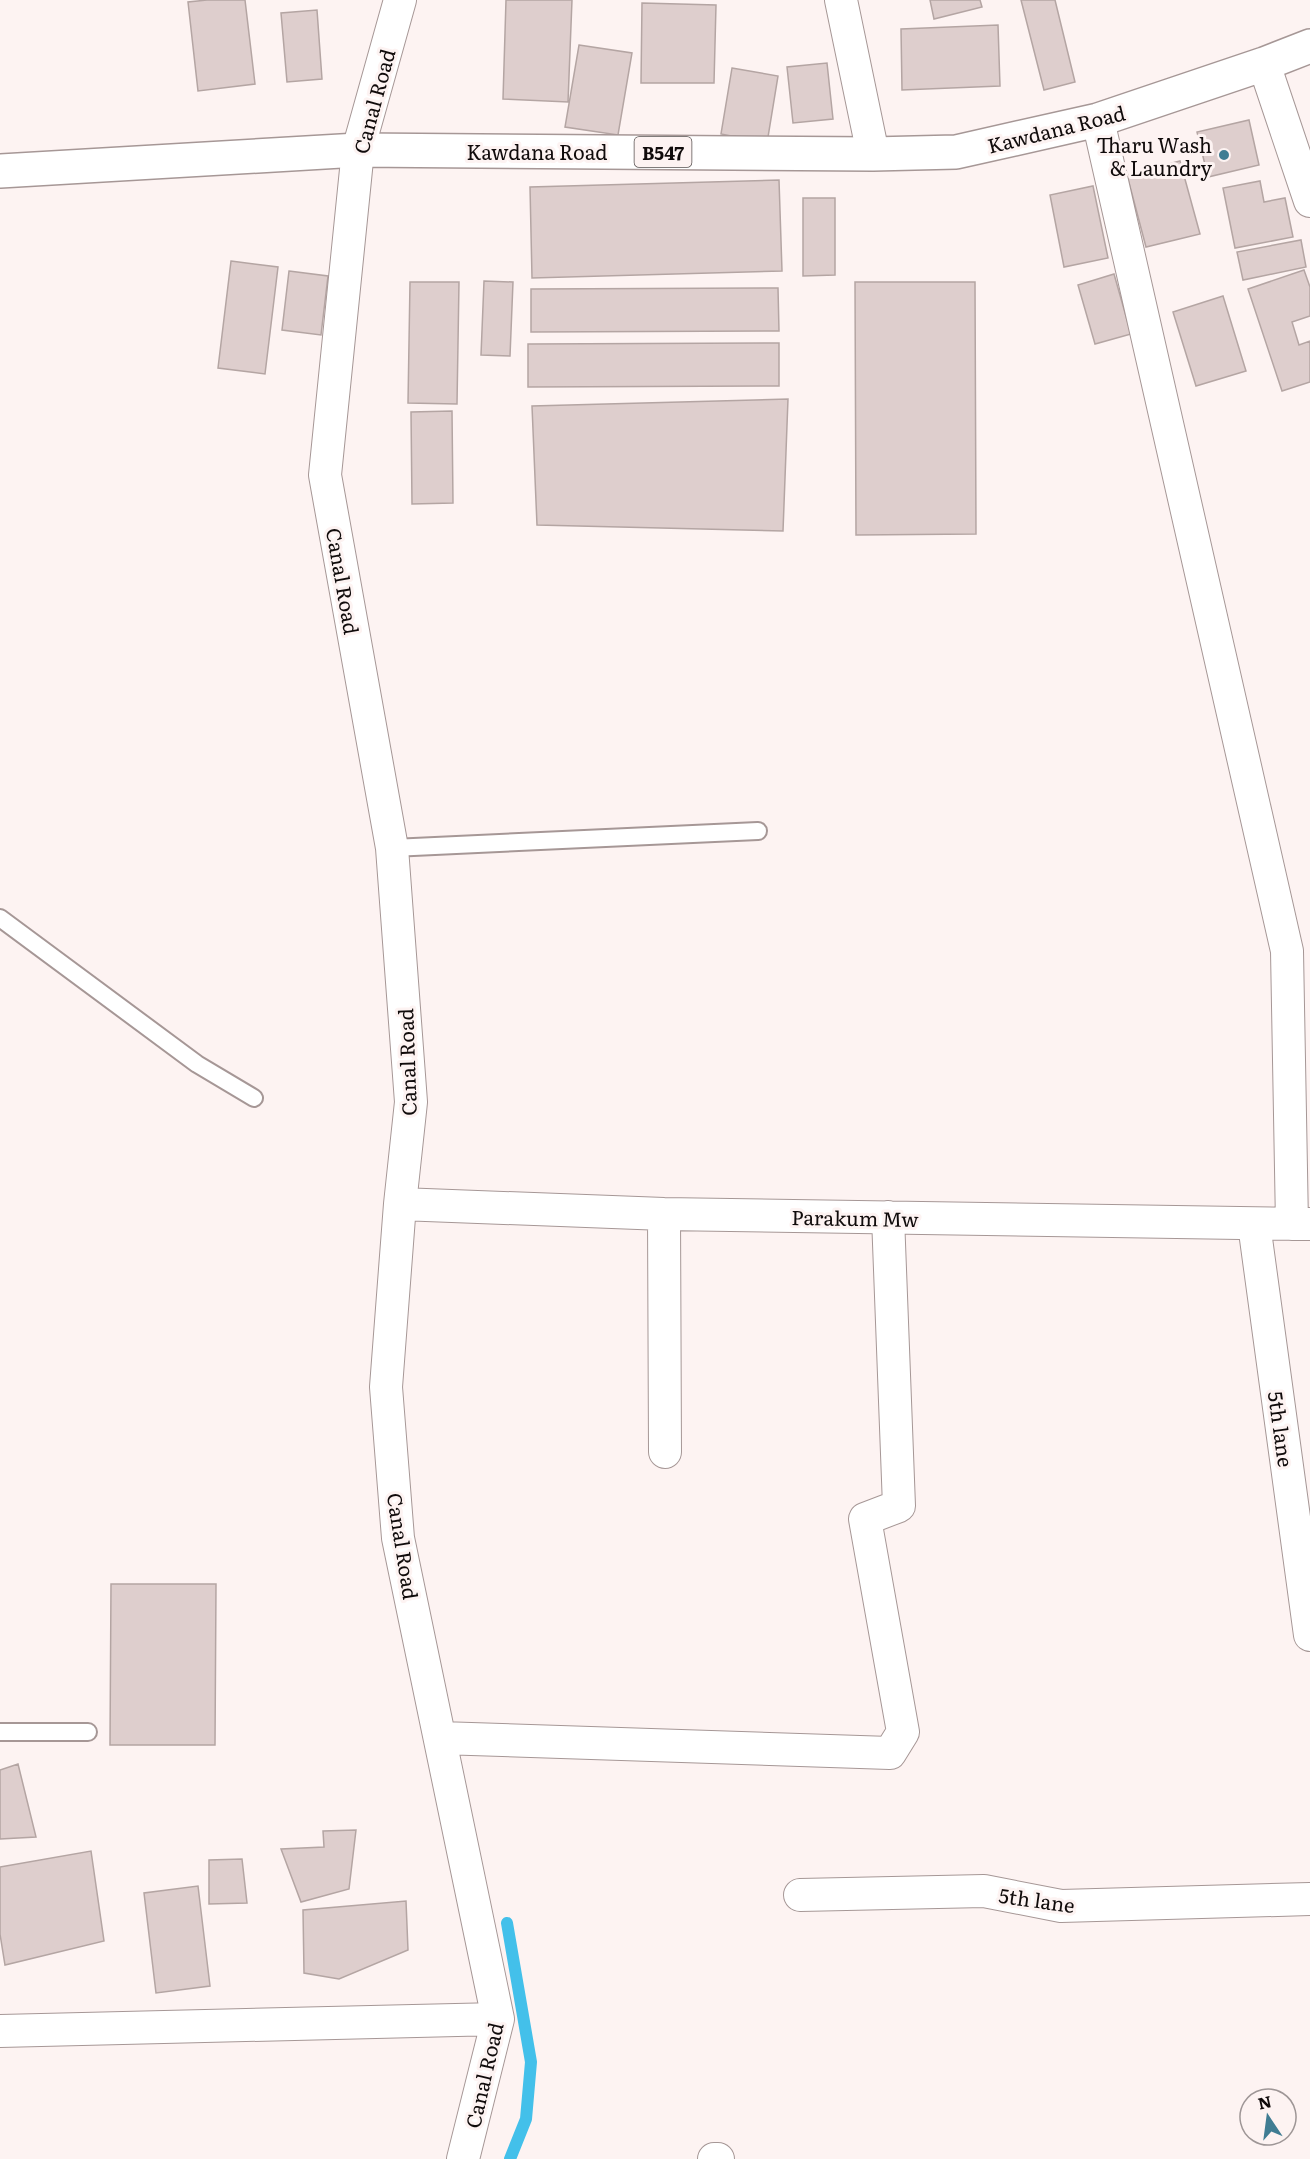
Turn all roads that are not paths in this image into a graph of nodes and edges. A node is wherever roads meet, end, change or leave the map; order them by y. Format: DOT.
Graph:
graph roads {
  1 [pos="400,0"];
  2 [pos="841,0"];
  3 [pos="1310,46"];
  4 [pos="1264,64"];
  5 [pos="1098,120"];
  6 [pos="358,150"];
  7 [pos="873,154"];
  8 [pos="0,171"];
  9 [pos="1310,201"];
  10 [pos="758,831"];
  11 [pos="392,848"];
  12 [pos="0,918"];
  13 [pos="254,1098"];
  14 [pos="400,1204"];
  15 [pos="664,1214"];
  16 [pos="888,1217"];
  17 [pos="1254,1224"];
  18 [pos="1301,1224"];
  19 [pos="665,1452"];
  20 [pos="1310,1635"];
  21 [pos="0,1732"];
  22 [pos="87,1732"];
  23 [pos="440,1738"];
  24 [pos="800,1895"];
  25 [pos="1310,1899"];
  26 [pos="498,2019"];
  27 [pos="0,2031"];
  28 [pos="463,2159"];
  1 -- 6 [label="street, Canal Road"];
  2 -- 7 [label="street"];
  3 -- 4 [label="main road, Kawdana Road / B547"];
  4 -- 5 [label="main road, Kawdana Road / B547"];
  4 -- 9 [label="street"];
  5 -- 7 [label="main road, Kawdana Road / B547"];
  5 -- 18 [label="street"];
  6 -- 7 [label="main road, Kawdana Road / B547"];
  6 -- 8 [label="main road, Kawdana Road / B547"];
  6 -- 11 [label="street, Canal Road"];
  10 -- 11 [label="lane"];
  11 -- 14 [label="street, Canal Road"];
  12 -- 13 [label="lane"];
  14 -- 15 [label="street, Parakum Mw"];
  14 -- 23 [label="street, Canal Road"];
  15 -- 16 [label="street, Parakum Mw"];
  15 -- 19 [label="street"];
  16 -- 17 [label="street, Parakum Mw"];
  16 -- 23 [label="street"];
  17 -- 18 [label="street, Parakum Mw"];
  17 -- 20 [label="street, 5th lane"];
  21 -- 22 [label="lane"];
  23 -- 26 [label="street, Canal Road"];
  24 -- 25 [label="street, 5th lane"];
  26 -- 27 [label="street"];
  26 -- 28 [label="street, Canal Road"];
}
